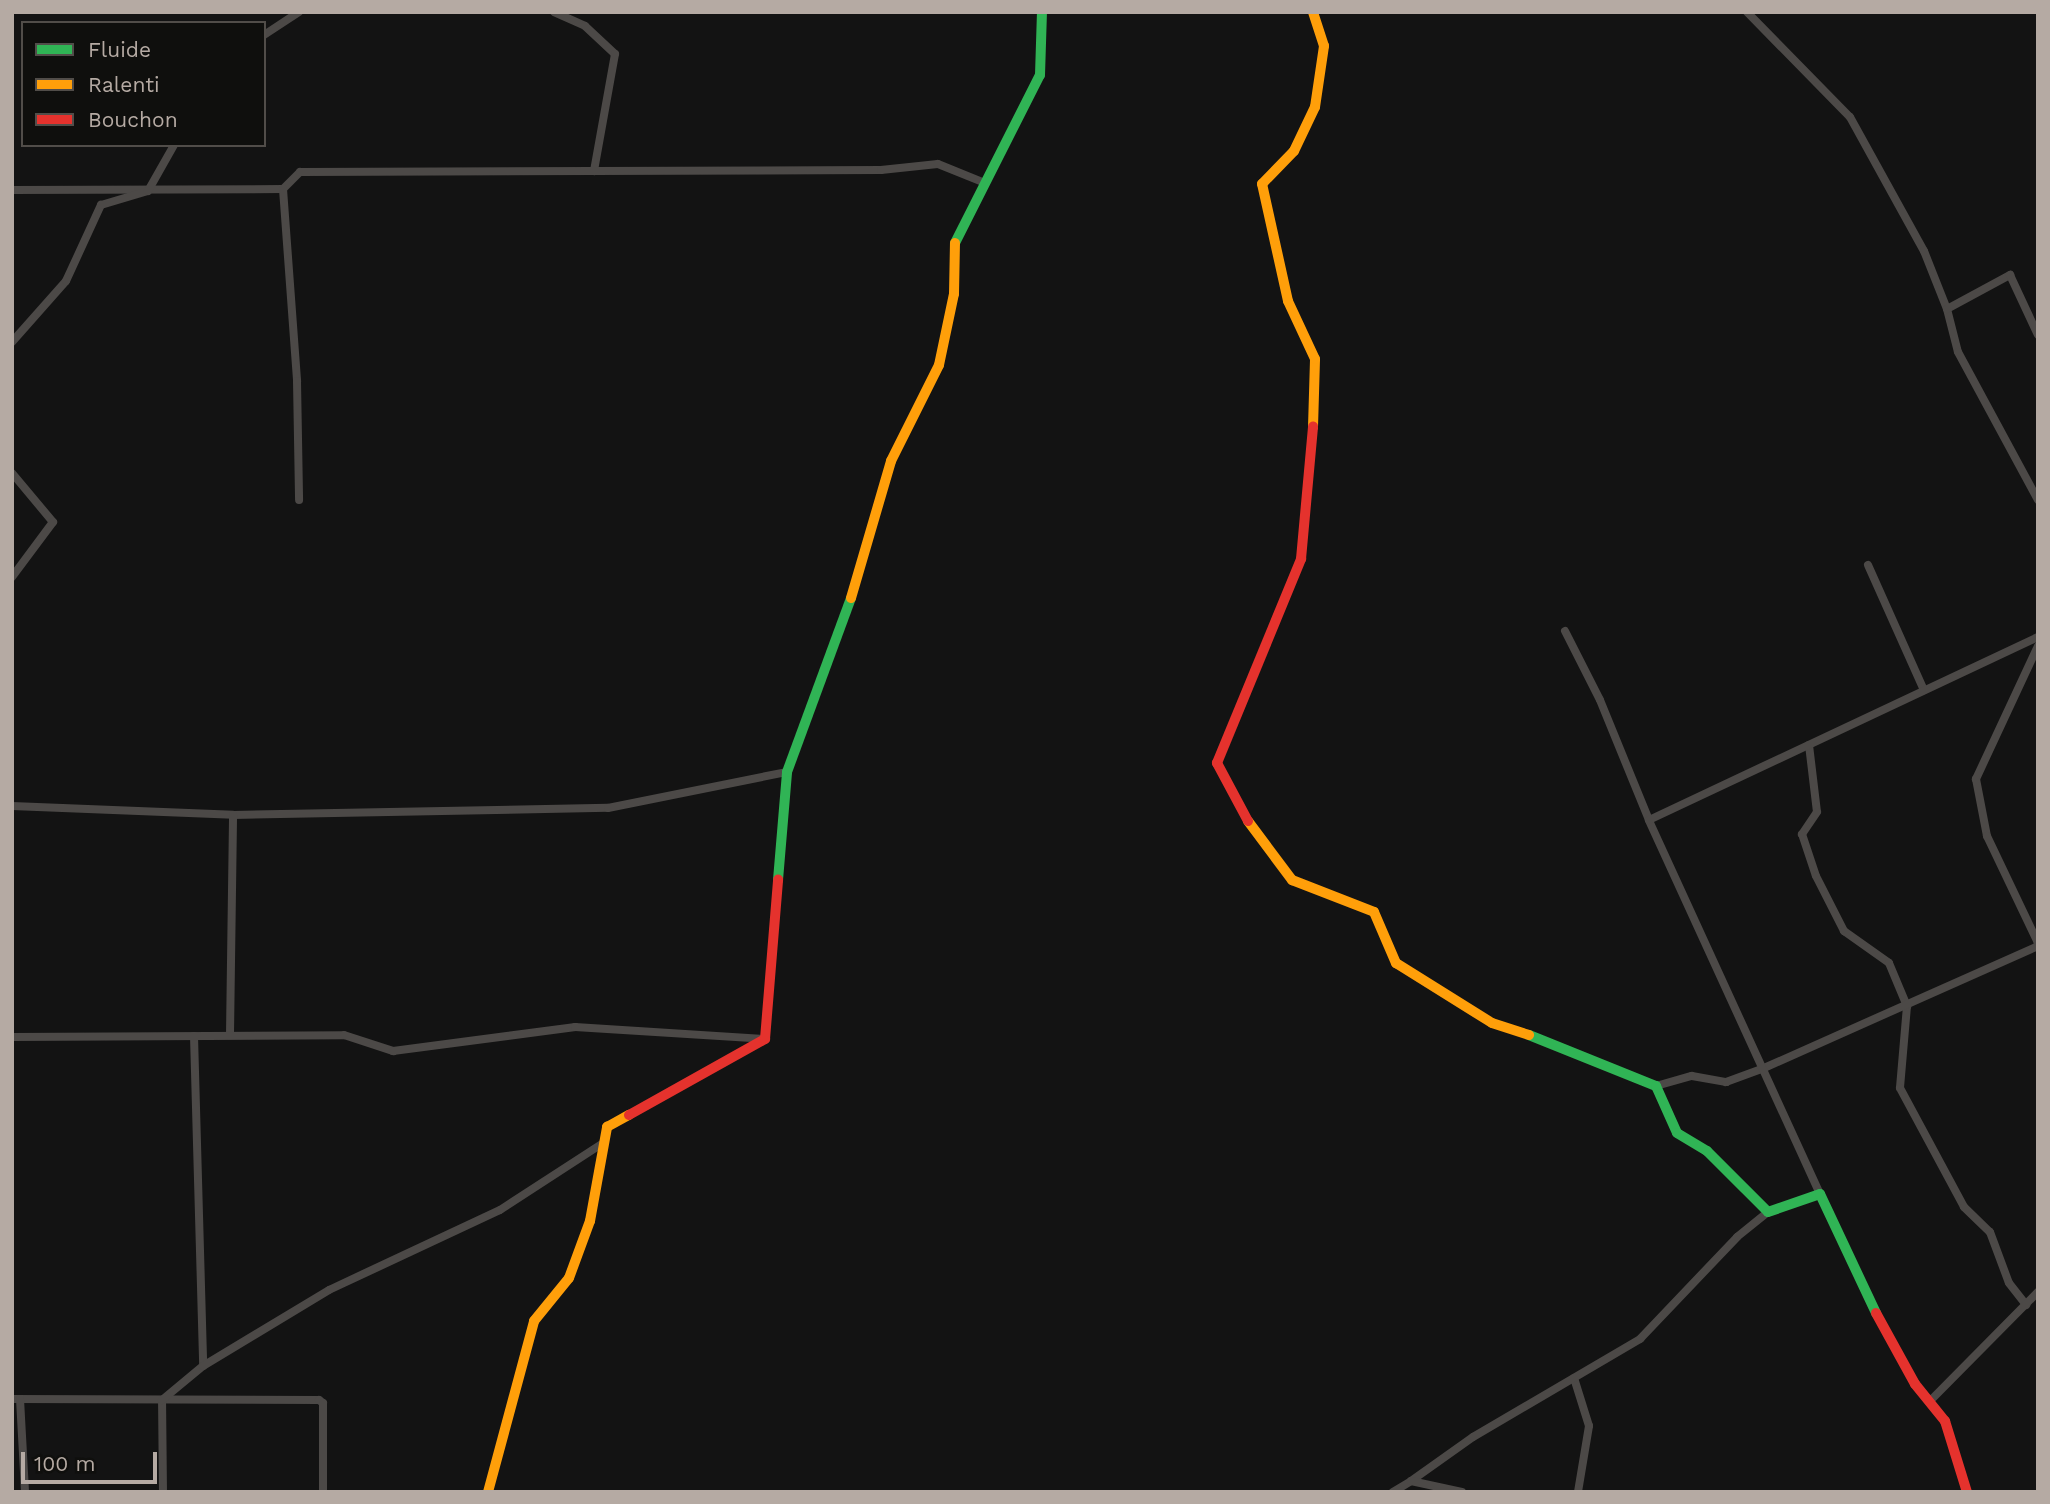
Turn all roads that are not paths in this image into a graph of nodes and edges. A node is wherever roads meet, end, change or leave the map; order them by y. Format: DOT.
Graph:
graph roads {
  1 [pos="299,12"];
  2 [pos="554,12"];
  3 [pos="1042,12"];
  4 [pos="1313,12"];
  5 [pos="1747,12"];
  6 [pos="266,35"];
  7 [pos="173,147"];
  8 [pos="594,171"];
  9 [pos="985,183"];
  10 [pos="284,189"];
  11 [pos="12,190"];
  12 [pos="148,191"];
  13 [pos="1947,309"];
  14 [pos="2038,335"];
  15 [pos="12,342"];
  16 [pos="12,473"];
  17 [pos="299,499"];
  18 [pos="2038,500"];
  19 [pos="1868,565"];
  20 [pos="12,577"];
  21 [pos="1565,631"];
  22 [pos="2038,637"];
  23 [pos="2038,646"];
  24 [pos="1924,690"];
  25 [pos="1809,744"];
  26 [pos="788,772"];
  27 [pos="12,806"];
  28 [pos="233,815"];
  29 [pos="1649,820"];
  30 [pos="2038,944"];
  31 [pos="1907,1006"];
  32 [pos="230,1034"];
  33 [pos="194,1036"];
  34 [pos="12,1037"];
  35 [pos="765,1039"];
  36 [pos="1764,1068"];
  37 [pos="1656,1086"];
  38 [pos="603,1143"];
  39 [pos="1820,1194"];
  40 [pos="1768,1212"];
  41 [pos="2038,1292"];
  42 [pos="2026,1305"];
  43 [pos="203,1366"];
  44 [pos="1574,1378"];
  45 [pos="16,1399"];
  46 [pos="1932,1399"];
  47 [pos="162,1400"];
  48 [pos="1411,1481"];
  49 [pos="25,1492"];
  50 [pos="163,1492"];
  51 [pos="323,1492"];
  52 [pos="488,1492"];
  53 [pos="1393,1492"];
  54 [pos="1462,1492"];
  55 [pos="1578,1492"];
  56 [pos="1967,1492"];
  1 -- 6 [label="street"];
  2 -- 8 [label="street"];
  3 -- 9 [label="street"];
  4 -- 37 [label="street"];
  5 -- 13 [label="street"];
  7 -- 12 [label="street"];
  8 -- 9 [label="street"];
  8 -- 10 [label="street"];
  9 -- 26 [label="street"];
  10 -- 12 [label="street"];
  10 -- 17 [label="street"];
  11 -- 12 [label="street"];
  12 -- 15 [label="street"];
  13 -- 14 [label="street"];
  13 -- 18 [label="street"];
  16 -- 20 [label="street"];
  19 -- 24 [label="street"];
  21 -- 29 [label="street"];
  22 -- 24 [label="street"];
  23 -- 30 [label="street"];
  24 -- 25 [label="street"];
  25 -- 29 [label="street"];
  25 -- 31 [label="street"];
  26 -- 28 [label="street"];
  26 -- 35 [label="street"];
  27 -- 28 [label="street"];
  28 -- 32 [label="street"];
  29 -- 36 [label="street"];
  30 -- 31 [label="street"];
  31 -- 36 [label="street"];
  31 -- 42 [label="street"];
  32 -- 33 [label="street"];
  32 -- 35 [label="street"];
  33 -- 34 [label="street"];
  33 -- 43 [label="street"];
  35 -- 38 [label="street"];
  36 -- 37 [label="street"];
  36 -- 39 [label="street"];
  37 -- 40 [label="street"];
  38 -- 43 [label="street"];
  38 -- 52 [label="street"];
  39 -- 40 [label="street"];
  39 -- 46 [label="street"];
  40 -- 44 [label="street"];
  41 -- 42 [label="street"];
  42 -- 46 [label="street"];
  43 -- 47 [label="street"];
  44 -- 48 [label="street"];
  44 -- 55 [label="street"];
  45 -- 47 [label="street"];
  45 -- 49 [label="street"];
  46 -- 56 [label="street"];
  47 -- 50 [label="street"];
  47 -- 51 [label="street"];
  48 -- 53 [label="street"];
  48 -- 54 [label="street"];
}
